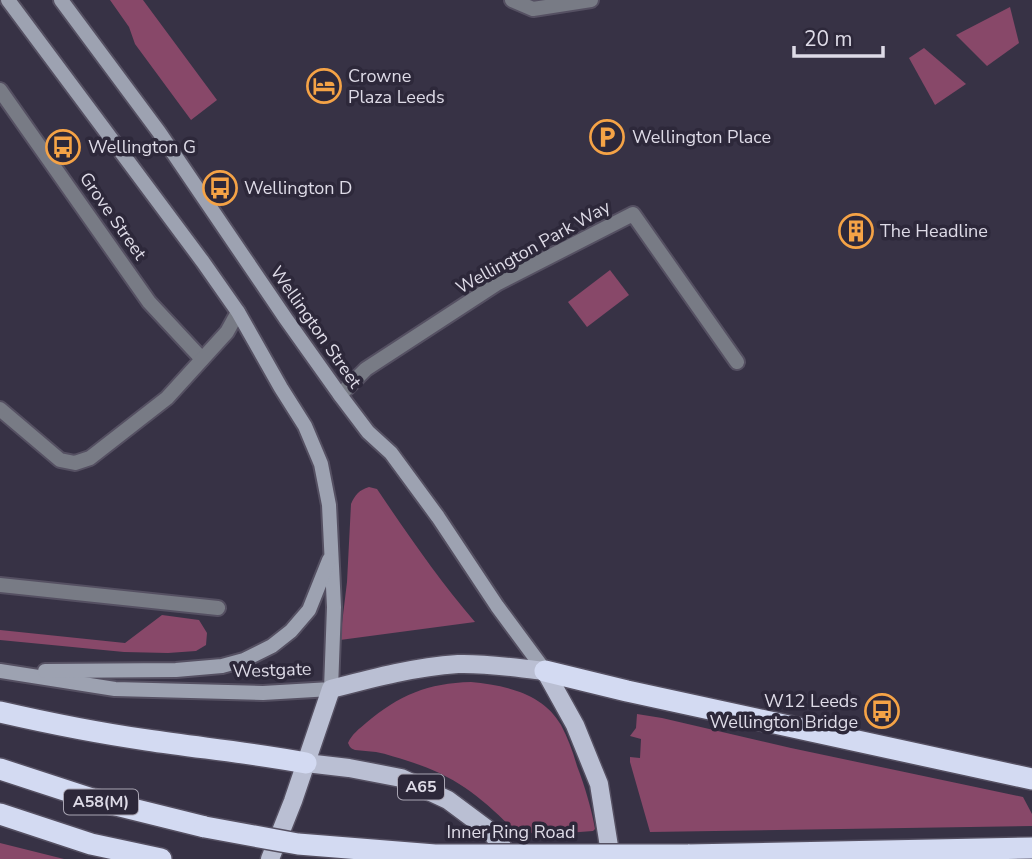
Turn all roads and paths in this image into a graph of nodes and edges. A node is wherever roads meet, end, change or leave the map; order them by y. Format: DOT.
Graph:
graph roads {
  1 [pos="8,0"];
  2 [pos="62,0"];
  3 [pos="512,0"];
  4 [pos="591,0"];
  5 [pos="0,90"];
  6 [pos="238,312"];
  7 [pos="202,359"];
  8 [pos="737,362"];
  9 [pos="340,395"];
  10 [pos="0,409"];
  11 [pos="331,554"];
  12 [pos="0,585"];
  13 [pos="218,608"];
  14 [pos="1,671"];
  15 [pos="545,671"];
  16 [pos="331,689"];
  17 [pos="0,712"];
  18 [pos="306,763"];
  19 [pos="0,769"];
  20 [pos="1032,779"];
  21 [pos="0,814"];
  22 [pos="1032,848"];
  23 [pos="161,859"];
  24 [pos="270,859"];
  25 [pos="511,859"];
  26 [pos="611,859"];
  1 -- 6 [label="street"];
  2 -- 9 [label="street, Wellington Street"];
  3 -- 4 [label="street"];
  5 -- 7 [label="street, Grove Street"];
  6 -- 7 [label="street"];
  6 -- 11 [label="street"];
  7 -- 10 [label="street"];
  8 -- 9 [label="street, Wellington Park Way"];
  9 -- 15 [label="street, Wellington Street"];
  11 -- 14 [label="street"];
  11 -- 16 [label="street"];
  12 -- 13 [label="street"];
  14 -- 16 [label="street, Westgate"];
  15 -- 16 [label="main road, Westgate"];
  15 -- 20 [label="highway"];
  15 -- 26 [label="main road"];
  16 -- 18 [label="main road"];
  17 -- 18 [label="highway"];
  18 -- 24 [label="main road"];
  18 -- 25 [label="main road, A65"];
  19 -- 22 [label="highway, Inner Ring Road / A58(M), bridge"];
  21 -- 23 [label="highway, A58(M)"];
}
